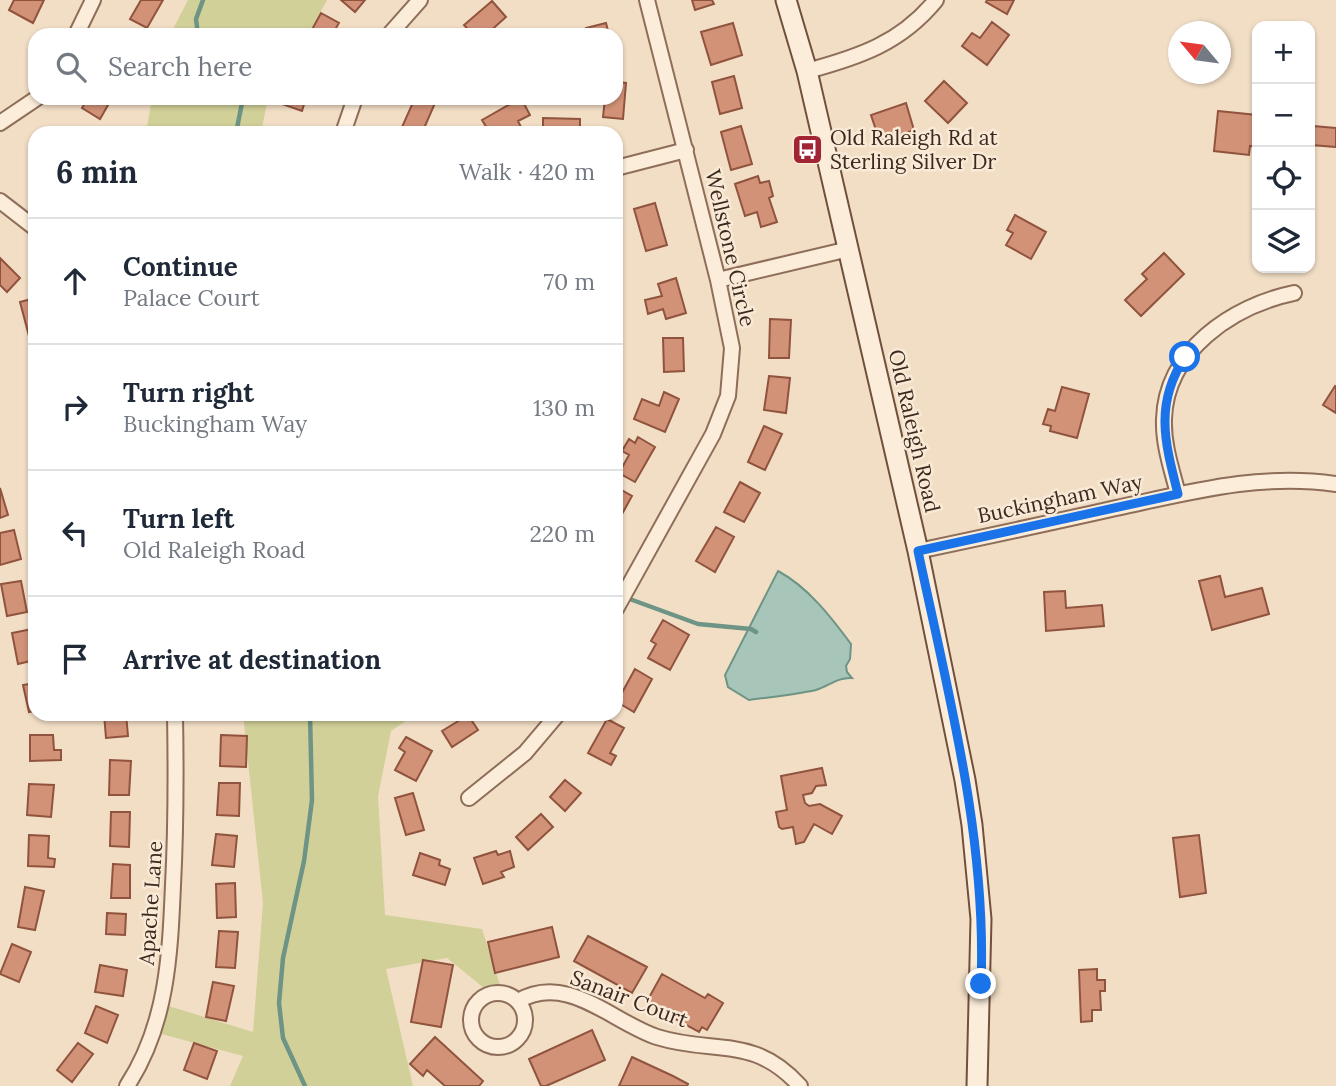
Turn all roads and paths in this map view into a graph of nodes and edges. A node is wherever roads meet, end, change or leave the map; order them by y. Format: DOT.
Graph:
graph roads {
  1 [pos="93,0"];
  2 [pos="420,0"];
  3 [pos="646,0"];
  4 [pos="786,0"];
  5 [pos="936,0"];
  6 [pos="79,28"];
  7 [pos="395,28"];
  8 [pos="807,71"];
  9 [pos="28,104"];
  10 [pos="353,105"];
  11 [pos="0,123"];
  12 [pos="345,126"];
  13 [pos="686,150"];
  14 [pos="623,166"];
  15 [pos="0,201"];
  16 [pos="28,223"];
  17 [pos="849,249"];
  18 [pos="718,280"];
  19 [pos="1294,293"];
  20 [pos="1336,484"];
  21 [pos="1178,494"];
  22 [pos="918,551"];
  23 [pos="623,596"];
  24 [pos="175,721"];
  25 [pos="552,721"];
  26 [pos="469,798"];
  27 [pos="518,1001"];
  28 [pos="127,1086"];
  29 [pos="800,1086"];
  30 [pos="977,1086"];
  1 -- 6 [label="street"];
  2 -- 7 [label="street"];
  3 -- 13 [label="street, Wellstone Circle"];
  4 -- 8 [label="main road, Old Raleigh Road"];
  5 -- 8 [label="street"];
  8 -- 17 [label="main road, Old Raleigh Road"];
  9 -- 11 [label="street"];
  10 -- 12 [label="street"];
  13 -- 14 [label="street"];
  13 -- 18 [label="street, Wellstone Circle"];
  15 -- 16 [label="street"];
  17 -- 18 [label="street"];
  17 -- 22 [label="main road, Old Raleigh Road"];
  18 -- 23 [label="street, Wellstone Circle"];
  19 -- 21 [label="street"];
  20 -- 21 [label="street, Buckingham Way"];
  21 -- 22 [label="street, Buckingham Way"];
  22 -- 30 [label="main road, Old Raleigh Road"];
  24 -- 28 [label="street, Apache Lane"];
  25 -- 26 [label="street"];
  27 -- 29 [label="street, Sanair Court"];
}
